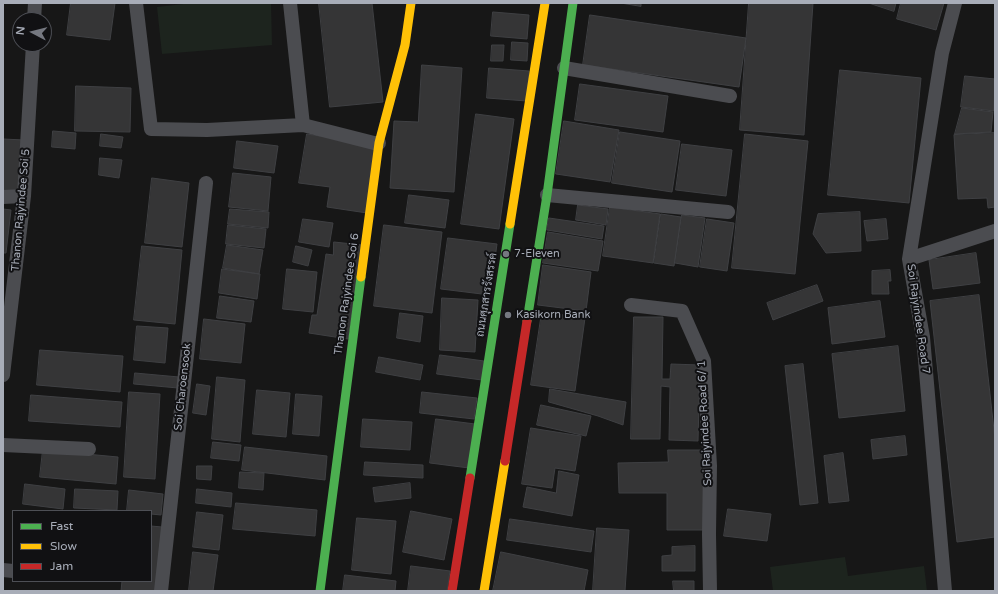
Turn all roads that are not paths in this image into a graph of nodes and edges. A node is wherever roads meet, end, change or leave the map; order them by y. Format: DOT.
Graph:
graph roads {
  1 [pos="136,3"];
  2 [pos="290,3"];
  3 [pos="412,3"];
  4 [pos="546,3"];
  5 [pos="574,3"];
  6 [pos="955,3"];
  7 [pos="33,52"];
  8 [pos="564,68"];
  9 [pos="730,96"];
  10 [pos="303,125"];
  11 [pos="379,143"];
  12 [pos="206,183"];
  13 [pos="547,195"];
  14 [pos="24,196"];
  15 [pos="3,197"];
  16 [pos="728,212"];
  17 [pos="995,231"];
  18 [pos="909,259"];
  19 [pos="631,305"];
  20 [pos="3,375"];
  21 [pos="3,445"];
  22 [pos="89,449"];
  23 [pos="161,591"];
  24 [pos="320,591"];
  25 [pos="452,591"];
  26 [pos="484,591"];
  27 [pos="710,591"];
  28 [pos="945,591"];
  1 -- 10 [label="street"];
  2 -- 10 [label="street"];
  3 -- 11 [label="street, Thanon Rajyindee Soi 6"];
  4 -- 25 [label="street, ถนนศุภสารรังสรรค์"];
  5 -- 8 [label="street"];
  6 -- 18 [label="street, Soi Rajyindee Road 7"];
  7 -- 14 [label="street, Thanon Rajyindee Soi 5"];
  8 -- 9 [label="street"];
  8 -- 13 [label="street"];
  10 -- 11 [label="street"];
  11 -- 24 [label="street, Thanon Rajyindee Soi 6"];
  12 -- 23 [label="street, Soi Charoensook"];
  13 -- 16 [label="street"];
  13 -- 26 [label="street"];
  14 -- 15 [label="street"];
  14 -- 20 [label="street, Thanon Rajyindee Soi 5"];
  17 -- 18 [label="street"];
  18 -- 28 [label="street, Soi Rajyindee Road 7"];
  19 -- 27 [label="street, Soi Rajyindee Road 6/ 1"];
  21 -- 22 [label="street"];
}
